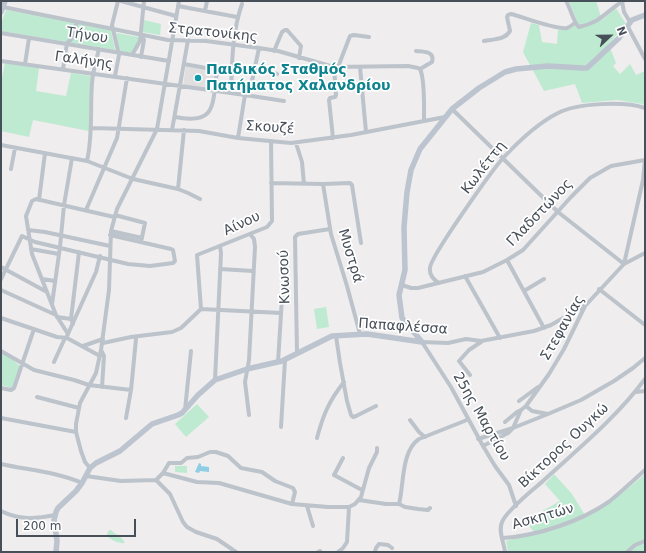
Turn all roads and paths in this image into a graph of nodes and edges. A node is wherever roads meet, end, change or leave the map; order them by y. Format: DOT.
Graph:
graph roads {
  1 [pos="6,1"];
  2 [pos="118,1"];
  3 [pos="121,1"];
  4 [pos="144,1"];
  5 [pos="179,1"];
  6 [pos="207,1"];
  7 [pos="566,1"];
  8 [pos="622,1"];
  9 [pos="242,4"];
  10 [pos="178,6"];
  11 [pos="144,7"];
  12 [pos="2,10"];
  13 [pos="205,11"];
  14 [pos="645,15"];
  15 [pos="176,16"];
  16 [pos="237,17"];
  17 [pos="76,22"];
  18 [pos="575,23"];
  19 [pos="629,25"];
  20 [pos="112,29"];
  21 [pos="1,34"];
  22 [pos="141,34"];
  23 [pos="369,37"];
  24 [pos="29,38"];
  25 [pos="188,40"];
  26 [pos="172,41"];
  27 [pos="484,41"];
  28 [pos="67,44"];
  29 [pos="233,44"];
  30 [pos="259,48"];
  31 [pos="99,49"];
  32 [pos="274,51"];
  33 [pos="118,52"];
  34 [pos="416,52"];
  35 [pos="132,55"];
  36 [pos="141,57"];
  37 [pos="300,58"];
  38 [pos="645,59"];
  39 [pos="1,61"];
  40 [pos="169,61"];
  41 [pos="25,64"];
  42 [pos="184,64"];
  43 [pos="336,67"];
  44 [pos="360,67"];
  45 [pos="255,68"];
  46 [pos="62,69"];
  47 [pos="420,69"];
  48 [pos="93,74"];
  49 [pos="277,74"];
  50 [pos="115,76"];
  51 [pos="127,78"];
  52 [pos="164,84"];
  53 [pos="180,86"];
  54 [pos="214,91"];
  55 [pos="231,93"];
  56 [pos="247,95"];
  57 [pos="284,101"];
  58 [pos="645,108"];
  59 [pos="452,109"];
  60 [pos="175,117"];
  61 [pos="445,117"];
  62 [pos="424,120"];
  63 [pos="91,128"];
  64 [pos="119,129"];
  65 [pos="157,129"];
  66 [pos="172,130"];
  67 [pos="184,130"];
  68 [pos="366,132"];
  69 [pos="238,138"];
  70 [pos="333,138"];
  71 [pos="271,142"];
  72 [pos="296,143"];
  73 [pos="1,145"];
  74 [pos="15,148"];
  75 [pos="45,153"];
  76 [pos="72,158"];
  77 [pos="503,158"];
  78 [pos="645,160"];
  79 [pos="87,161"];
  80 [pos="104,167"];
  81 [pos="11,169"];
  82 [pos="133,179"];
  83 [pos="271,183"];
  84 [pos="304,184"];
  85 [pos="322,184"];
  86 [pos="178,190"];
  87 [pos="200,199"];
  88 [pos="39,200"];
  89 [pos="64,205"];
  90 [pos="86,210"];
  91 [pos="558,212"];
  92 [pos="114,216"];
  93 [pos="330,229"];
  94 [pos="28,230"];
  95 [pos="111,233"];
  96 [pos="250,234"];
  97 [pos="61,235"];
  98 [pos="29,240"];
  99 [pos="141,240"];
  100 [pos="361,243"];
  101 [pos="110,246"];
  102 [pos="220,246"];
  103 [pos="60,247"];
  104 [pos="31,249"];
  105 [pos="79,252"];
  106 [pos="645,253"];
  107 [pos="59,254"];
  108 [pos="100,256"];
  109 [pos="110,259"];
  110 [pos="508,260"];
  111 [pos="624,264"];
  112 [pos="3,268"];
  113 [pos="220,269"];
  114 [pos="253,271"];
  115 [pos="465,276"];
  116 [pos="1,279"];
  117 [pos="42,279"];
  118 [pos="544,279"];
  119 [pos="55,281"];
  120 [pos="439,283"];
  121 [pos="402,285"];
  122 [pos="599,289"];
  123 [pos="1,290"];
  124 [pos="524,291"];
  125 [pos="47,292"];
  126 [pos="282,298"];
  127 [pos="52,306"];
  128 [pos="585,306"];
  129 [pos="201,309"];
  130 [pos="219,310"];
  131 [pos="251,311"];
  132 [pos="281,313"];
  133 [pos="56,316"];
  134 [pos="1,318"];
  135 [pos="71,319"];
  136 [pos="73,324"];
  137 [pos="645,325"];
  138 [pos="544,328"];
  139 [pos="34,329"];
  140 [pos="360,334"];
  141 [pos="66,336"];
  142 [pos="336,336"];
  143 [pos="135,337"];
  144 [pos="500,338"];
  145 [pos="103,341"];
  146 [pos="481,341"];
  147 [pos="422,342"];
  148 [pos="83,346"];
  149 [pos="102,350"];
  150 [pos="1,351"];
  151 [pos="191,351"];
  152 [pos="297,353"];
  153 [pos="100,356"];
  154 [pos="645,358"];
  155 [pos="286,360"];
  156 [pos="54,362"];
  157 [pos="278,362"];
  158 [pos="23,364"];
  159 [pos="248,369"];
  160 [pos="470,375"];
  161 [pos="645,379"];
  162 [pos="215,380"];
  163 [pos="344,382"];
  164 [pos="89,385"];
  165 [pos="539,386"];
  166 [pos="102,387"];
  167 [pos="1,388"];
  168 [pos="131,390"];
  169 [pos="645,391"];
  170 [pos="636,392"];
  171 [pos="36,397"];
  172 [pos="519,401"];
  173 [pos="376,406"];
  174 [pos="526,406"];
  175 [pos="79,408"];
  176 [pos="185,410"];
  177 [pos="521,410"];
  178 [pos="548,414"];
  179 [pos="248,415"];
  180 [pos="1,418"];
  181 [pos="126,418"];
  182 [pos="410,420"];
  183 [pos="467,420"];
  184 [pos="505,422"];
  185 [pos="281,427"];
  186 [pos="513,428"];
  187 [pos="76,432"];
  188 [pos="425,437"];
  189 [pos="317,438"];
  190 [pos="478,439"];
  191 [pos="483,446"];
  192 [pos="377,448"];
  193 [pos="343,458"];
  194 [pos="1,464"];
  195 [pos="90,468"];
  196 [pos="645,470"];
  197 [pos="163,473"];
  198 [pos="86,476"];
  199 [pos="156,480"];
  200 [pos="82,483"];
  201 [pos="362,490"];
  202 [pos="359,500"];
  203 [pos="292,504"];
  204 [pos="399,504"];
  205 [pos="307,506"];
  206 [pos="516,506"];
  207 [pos="349,507"];
  208 [pos="430,508"];
  209 [pos="1,511"];
  210 [pos="55,515"];
  211 [pos="313,526"];
  212 [pos="502,538"];
  213 [pos="645,541"];
  214 [pos="392,548"];
  215 [pos="56,552"];
  216 [pos="236,552"];
  217 [pos="338,552"];
  218 [pos="375,552"];
  219 [pos="505,552"];
  220 [pos="627,552"];
  1 -- 12 [label="street"];
  2 -- 20 [label="street"];
  3 -- 11 [label="street"];
  4 -- 11 [label="street"];
  5 -- 10 [label="street"];
  6 -- 13 [label="street"];
  7 -- 18 [label="street"];
  8 -- 18 [label="street"];
  8 -- 19 [label="street"];
  9 -- 16 [label="street"];
  10 -- 13 [label="street"];
  10 -- 15 [label="street"];
  11 -- 15 [label="street"];
  11 -- 22 [label="street"];
  12 -- 17 [label="street, Στρατονίκης"];
  13 -- 16 [label="street"];
  14 -- 19 [label="street"];
  15 -- 26 [label="street"];
  16 -- 29 [label="street"];
  17 -- 20 [label="street, Στρατονίκης"];
  17 -- 28 [label="street"];
  18 -- 27 [label="street"];
  19 -- 38 [label="street"];
  19 -- 59 [label="street"];
  20 -- 22 [label="street, Στρατονίκης"];
  20 -- 33 [label="street"];
  21 -- 24 [label="street, Τήνου"];
  22 -- 26 [label="street, Στρατονίκης"];
  22 -- 35 [label="street"];
  22 -- 36 [label="street"];
  23 -- 43 [label="street"];
  24 -- 28 [label="street, Τήνου"];
  24 -- 41 [label="street"];
  25 -- 26 [label="street, Στρατονίκης"];
  25 -- 29 [label="street, Στρατονίκης"];
  25 -- 42 [label="street"];
  26 -- 40 [label="street"];
  28 -- 31 [label="street, Τήνου"];
  28 -- 46 [label="street"];
  29 -- 30 [label="street, Στρατονίκης"];
  29 -- 55 [label="street"];
  30 -- 32 [label="street, Στρατονίκης"];
  30 -- 45 [label="street"];
  31 -- 33 [label="street, Τήνου"];
  31 -- 48 [label="street"];
  32 -- 37 [label="street, Στρατονίκης"];
  32 -- 37 [label="street"];
  33 -- 35 [label="street, Τήνου"];
  33 -- 50 [label="street"];
  34 -- 47 [label="street"];
  35 -- 36 [label="street, Τήνου"];
  36 -- 40 [label="street, Τήνου"];
  37 -- 43 [label="street, Στρατονίκης"];
  39 -- 41 [label="street, Γαλήνης"];
  40 -- 52 [label="street"];
  41 -- 46 [label="street, Γαλήνης"];
  42 -- 53 [label="street"];
  42 -- 54 [label="street"];
  43 -- 44 [label="street, Στρατονίκης"];
  43 -- 70 [label="street"];
  44 -- 47 [label="street, Στρατονίκης"];
  44 -- 68 [label="street"];
  45 -- 49 [label="street"];
  45 -- 56 [label="street"];
  46 -- 48 [label="street, Γαλήνης"];
  47 -- 62 [label="street"];
  48 -- 50 [label="street, Γαλήνης"];
  48 -- 63 [label="street"];
  50 -- 51 [label="street, Γαλήνης"];
  51 -- 52 [label="street, Γαλήνης"];
  51 -- 64 [label="street"];
  52 -- 53 [label="street, Γαλήνης"];
  52 -- 65 [label="street"];
  53 -- 54 [label="street, Γαλήνης"];
  53 -- 60 [label="street"];
  54 -- 55 [label="street, Γαλήνης"];
  54 -- 60 [label="street"];
  55 -- 56 [label="street, Γαλήνης"];
  56 -- 57 [label="street"];
  56 -- 69 [label="street"];
  58 -- 77 [label="street, Κωλέττη"];
  59 -- 61 [label="street"];
  59 -- 77 [label="street"];
  60 -- 66 [label="street"];
  61 -- 62 [label="street, Σκουζέ"];
  61 -- 121 [label="street"];
  62 -- 68 [label="street, Σκουζέ"];
  63 -- 64 [label="street, Σκουζέ"];
  63 -- 79 [label="street"];
  64 -- 65 [label="street, Σκουζέ"];
  64 -- 80 [label="street"];
  65 -- 66 [label="street, Σκουζέ"];
  65 -- 82 [label="street"];
  66 -- 67 [label="street, Σκουζέ"];
  67 -- 69 [label="street, Σκουζέ"];
  67 -- 86 [label="street"];
  68 -- 70 [label="street, Σκουζέ"];
  69 -- 71 [label="street, Σκουζέ"];
  70 -- 72 [label="street, Σκουζέ"];
  71 -- 72 [label="street, Σκουζέ"];
  71 -- 83 [label="street, Αίνου"];
  72 -- 84 [label="street"];
  73 -- 74 [label="street"];
  74 -- 75 [label="street"];
  74 -- 81 [label="street"];
  75 -- 76 [label="street"];
  75 -- 88 [label="street"];
  76 -- 79 [label="street"];
  76 -- 89 [label="street"];
  77 -- 91 [label="street"];
  77 -- 120 [label="street, Κωλέττη"];
  78 -- 91 [label="street, Γλαδστώνος"];
  78 -- 111 [label="street"];
  79 -- 80 [label="street"];
  80 -- 82 [label="street"];
  80 -- 90 [label="street"];
  82 -- 86 [label="street"];
  82 -- 92 [label="street"];
  83 -- 84 [label="street"];
  83 -- 96 [label="street, Αίνου"];
  84 -- 85 [label="street"];
  85 -- 93 [label="street, Μυστρά"];
  85 -- 100 [label="street"];
  86 -- 87 [label="street"];
  88 -- 89 [label="street"];
  88 -- 94 [label="street"];
  89 -- 90 [label="street"];
  89 -- 97 [label="street"];
  90 -- 92 [label="street"];
  91 -- 110 [label="street, Γλαδστώνος"];
  91 -- 111 [label="street"];
  92 -- 95 [label="street"];
  92 -- 99 [label="street"];
  93 -- 140 [label="street, Μυστρά"];
  93 -- 152 [label="street, Κνωσού"];
  94 -- 97 [label="street"];
  94 -- 98 [label="street"];
  95 -- 99 [label="street"];
  95 -- 101 [label="street"];
  96 -- 102 [label="street, Αίνου"];
  96 -- 114 [label="street"];
  97 -- 101 [label="street"];
  97 -- 103 [label="street"];
  98 -- 103 [label="street"];
  98 -- 104 [label="street"];
  98 -- 112 [label="street"];
  99 -- 109 [label="street"];
  101 -- 109 [label="street"];
  102 -- 113 [label="street"];
  102 -- 129 [label="street, Αίνου"];
  103 -- 105 [label="street"];
  103 -- 107 [label="street"];
  104 -- 107 [label="street"];
  104 -- 117 [label="street"];
  105 -- 108 [label="street"];
  105 -- 135 [label="street"];
  106 -- 111 [label="street, Στεφανίας"];
  107 -- 119 [label="street"];
  108 -- 109 [label="street"];
  108 -- 136 [label="street"];
  109 -- 145 [label="street"];
  110 -- 115 [label="street, Γλαδστώνος"];
  110 -- 124 [label="street"];
  111 -- 122 [label="street, Στεφανίας"];
  112 -- 116 [label="street"];
  112 -- 125 [label="street"];
  113 -- 114 [label="street"];
  113 -- 130 [label="street"];
  114 -- 131 [label="street"];
  115 -- 120 [label="street, Γλαδστώνος"];
  115 -- 144 [label="street"];
  117 -- 119 [label="street"];
  117 -- 125 [label="street"];
  118 -- 124 [label="street"];
  119 -- 127 [label="street"];
  120 -- 121 [label="street, Γλαδστώνος"];
  121 -- 147 [label="street"];
  122 -- 128 [label="street, Στεφανίας"];
  122 -- 137 [label="street"];
  123 -- 133 [label="street"];
  124 -- 138 [label="street"];
  125 -- 127 [label="street"];
  126 -- 132 [label="street"];
  127 -- 133 [label="street"];
  128 -- 138 [label="street, Παπαφλέσσα"];
  128 -- 165 [label="street, Στεφανίας"];
  129 -- 130 [label="street"];
  129 -- 143 [label="street"];
  130 -- 131 [label="street"];
  130 -- 162 [label="street"];
  131 -- 132 [label="street"];
  131 -- 159 [label="street"];
  132 -- 157 [label="street"];
  133 -- 135 [label="street"];
  133 -- 141 [label="street"];
  134 -- 139 [label="street"];
  135 -- 136 [label="street"];
  136 -- 141 [label="street"];
  138 -- 144 [label="street, Παπαφλέσσα"];
  139 -- 141 [label="street"];
  139 -- 158 [label="street"];
  140 -- 142 [label="street, Παπαφλέσσα"];
  140 -- 147 [label="street, Παπαφλέσσα"];
  141 -- 148 [label="street"];
  141 -- 156 [label="street"];
  142 -- 152 [label="street, Παπαφλέσσα"];
  142 -- 163 [label="street"];
  143 -- 145 [label="street"];
  143 -- 168 [label="street"];
  144 -- 146 [label="street, Παπαφλέσσα"];
  145 -- 148 [label="street"];
  145 -- 149 [label="street"];
  146 -- 147 [label="street, Παπαφλέσσα"];
  146 -- 160 [label="street"];
  147 -- 183 [label="street, 25ης Μαρτίου"];
  148 -- 153 [label="street"];
  149 -- 153 [label="street"];
  149 -- 166 [label="street"];
  150 -- 158 [label="street"];
  151 -- 176 [label="street"];
  152 -- 155 [label="street, Παπαφλέσσα"];
  153 -- 164 [label="street"];
  154 -- 178 [label="street"];
  155 -- 157 [label="street, Παπαφλέσσα"];
  155 -- 185 [label="street"];
  157 -- 159 [label="street, Παπαφλέσσα"];
  158 -- 164 [label="street"];
  158 -- 167 [label="street"];
  159 -- 162 [label="street, Παπαφλέσσα"];
  159 -- 179 [label="street"];
  161 -- 170 [label="street, Βίκτορος Ουγκώ"];
  162 -- 176 [label="street, Παπαφλέσσα"];
  163 -- 173 [label="street"];
  163 -- 189 [label="street"];
  164 -- 166 [label="street"];
  164 -- 175 [label="street"];
  165 -- 172 [label="street"];
  165 -- 174 [label="street, Στεφανίας"];
  166 -- 168 [label="street"];
  168 -- 181 [label="street"];
  169 -- 170 [label="street"];
  170 -- 206 [label="street, Βίκτορος Ουγκώ"];
  171 -- 175 [label="street"];
  174 -- 177 [label="street, Στεφανίας"];
  174 -- 178 [label="street"];
  175 -- 187 [label="street"];
  176 -- 195 [label="street, Παπαφλέσσα"];
  177 -- 184 [label="street, Στεφανίας"];
  177 -- 186 [label="street"];
  178 -- 186 [label="street"];
  180 -- 187 [label="street"];
  182 -- 188 [label="street"];
  183 -- 188 [label="street"];
  183 -- 190 [label="street, 25ης Μαρτίου"];
  186 -- 190 [label="street"];
  186 -- 191 [label="street"];
  187 -- 195 [label="street"];
  188 -- 204 [label="street"];
  190 -- 191 [label="street, 25ης Μαρτίου"];
  191 -- 206 [label="street, 25ης Μαρτίου"];
  192 -- 201 [label="street"];
  193 -- 201 [label="street"];
  194 -- 200 [label="street"];
  195 -- 198 [label="street"];
  196 -- 212 [label="street, Ασκητών"];
  197 -- 199 [label="street"];
  197 -- 203 [label="street"];
  197 -- 203 [label="street"];
  198 -- 199 [label="street"];
  198 -- 200 [label="street"];
  199 -- 216 [label="street"];
  200 -- 210 [label="street"];
  201 -- 202 [label="street"];
  202 -- 204 [label="street"];
  202 -- 207 [label="street"];
  203 -- 205 [label="street"];
  204 -- 208 [label="street"];
  205 -- 207 [label="street"];
  205 -- 211 [label="street"];
  206 -- 212 [label="street, Βίκτορος Ουγκώ"];
  207 -- 217 [label="street"];
  209 -- 210 [label="street"];
  210 -- 215 [label="street"];
  212 -- 219 [label="street"];
  213 -- 220 [label="street"];
  214 -- 218 [label="street"];
}
